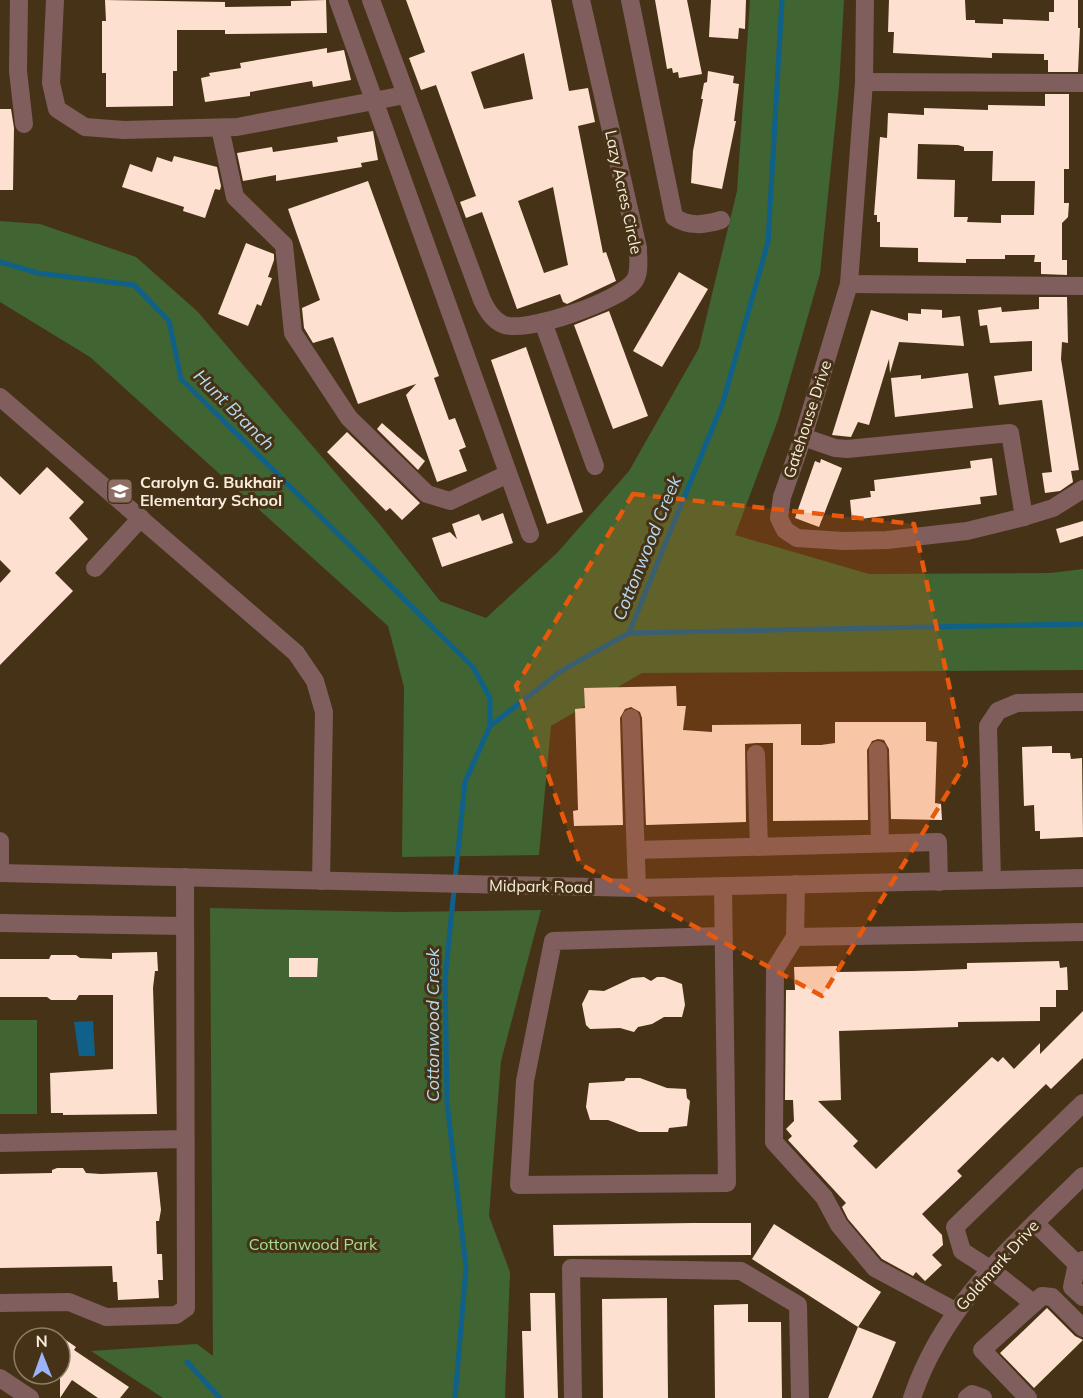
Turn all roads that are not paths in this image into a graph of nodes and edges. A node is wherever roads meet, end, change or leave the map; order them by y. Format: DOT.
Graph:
graph roads {
  1 [pos="55,0"];
  2 [pos="338,0"];
  3 [pos="371,0"];
  4 [pos="580,0"];
  5 [pos="630,0"];
  6 [pos="866,0"];
  7 [pos="12,10"];
  8 [pos="864,82"];
  9 [pos="1083,83"];
  10 [pos="405,95"];
  11 [pos="375,101"];
  12 [pos="24,124"];
  13 [pos="220,128"];
  14 [pos="721,220"];
  15 [pos="849,284"];
  16 [pos="1083,286"];
  17 [pos="543,322"];
  18 [pos="0,397"];
  19 [pos="803,437"];
  20 [pos="595,466"];
  21 [pos="508,474"];
  22 [pos="1083,489"];
  23 [pos="141,518"];
  24 [pos="1024,518"];
  25 [pos="530,534"];
  26 [pos="95,568"];
  27 [pos="1082,706"];
  28 [pos="631,718"];
  29 [pos="878,750"];
  30 [pos="756,754"];
  31 [pos="0,841"];
  32 [pos="880,843"];
  33 [pos="759,847"];
  34 [pos="636,850"];
  35 [pos="0,873"];
  36 [pos="185,877"];
  37 [pos="1083,878"];
  38 [pos="992,880"];
  39 [pos="321,881"];
  40 [pos="939,882"];
  41 [pos="796,884"];
  42 [pos="723,886"];
  43 [pos="637,888"];
  44 [pos="0,923"];
  45 [pos="184,926"];
  46 [pos="1083,932"];
  47 [pos="722,936"];
  48 [pos="795,937"];
  49 [pos="1083,1103"];
  50 [pos="185,1139"];
  51 [pos="0,1143"];
  52 [pos="1083,1176"];
  53 [pos="1035,1223"];
  54 [pos="1080,1262"];
  55 [pos="990,1269"];
  56 [pos="1083,1297"];
  57 [pos="0,1303"];
  58 [pos="1033,1303"];
  59 [pos="954,1311"];
  60 [pos="1083,1328"];
  61 [pos="0,1378"];
  62 [pos="30,1398"];
  63 [pos="573,1398"];
  64 [pos="800,1398"];
  65 [pos="912,1398"];
  66 [pos="967,1398"];
  67 [pos="983,1398"];
  68 [pos="1028,1398"];
  1 -- 13 [label="street"];
  2 -- 11 [label="street"];
  3 -- 10 [label="street, Lazy Acres Circle"];
  4 -- 17 [label="street, Lazy Acres Circle"];
  5 -- 14 [label="street"];
  6 -- 8 [label="street, Gatehouse Drive"];
  7 -- 12 [label="street"];
  8 -- 9 [label="street"];
  8 -- 15 [label="street, Gatehouse Drive"];
  10 -- 11 [label="street"];
  10 -- 17 [label="street, Lazy Acres Circle"];
  11 -- 13 [label="street"];
  11 -- 21 [label="street"];
  13 -- 21 [label="street"];
  15 -- 16 [label="street"];
  15 -- 19 [label="street, Gatehouse Drive"];
  17 -- 20 [label="street"];
  18 -- 23 [label="street"];
  19 -- 24 [label="street"];
  19 -- 24 [label="street, Gatehouse Drive"];
  21 -- 25 [label="street"];
  22 -- 24 [label="street, Gatehouse Drive"];
  23 -- 26 [label="street"];
  23 -- 39 [label="street"];
  27 -- 38 [label="street"];
  28 -- 34 [label="street"];
  29 -- 32 [label="street"];
  30 -- 33 [label="street"];
  31 -- 35 [label="street"];
  32 -- 33 [label="street"];
  32 -- 40 [label="street"];
  33 -- 34 [label="street"];
  34 -- 43 [label="street"];
  35 -- 36 [label="street, Midpark Road"];
  36 -- 39 [label="street, Midpark Road"];
  36 -- 45 [label="street"];
  37 -- 38 [label="street, Midpark Road"];
  38 -- 40 [label="street, Midpark Road"];
  39 -- 43 [label="street, Midpark Road"];
  40 -- 41 [label="street, Midpark Road"];
  41 -- 42 [label="street, Midpark Road"];
  41 -- 48 [label="street"];
  42 -- 43 [label="street, Midpark Road"];
  42 -- 47 [label="street"];
  44 -- 45 [label="street"];
  45 -- 50 [label="street"];
  46 -- 48 [label="street"];
  47 -- 47 [label="street"];
  48 -- 59 [label="street"];
  49 -- 55 [label="street"];
  50 -- 51 [label="street"];
  50 -- 57 [label="street"];
  52 -- 53 [label="street, Goldmark Drive"];
  53 -- 54 [label="street"];
  53 -- 55 [label="street, Goldmark Drive"];
  54 -- 56 [label="street"];
  55 -- 58 [label="street"];
  55 -- 59 [label="street, Goldmark Drive"];
  58 -- 60 [label="street"];
  58 -- 68 [label="street"];
  59 -- 65 [label="street, Goldmark Drive"];
  61 -- 62 [label="street"];
  63 -- 64 [label="street"];
  66 -- 67 [label="street"];
}
